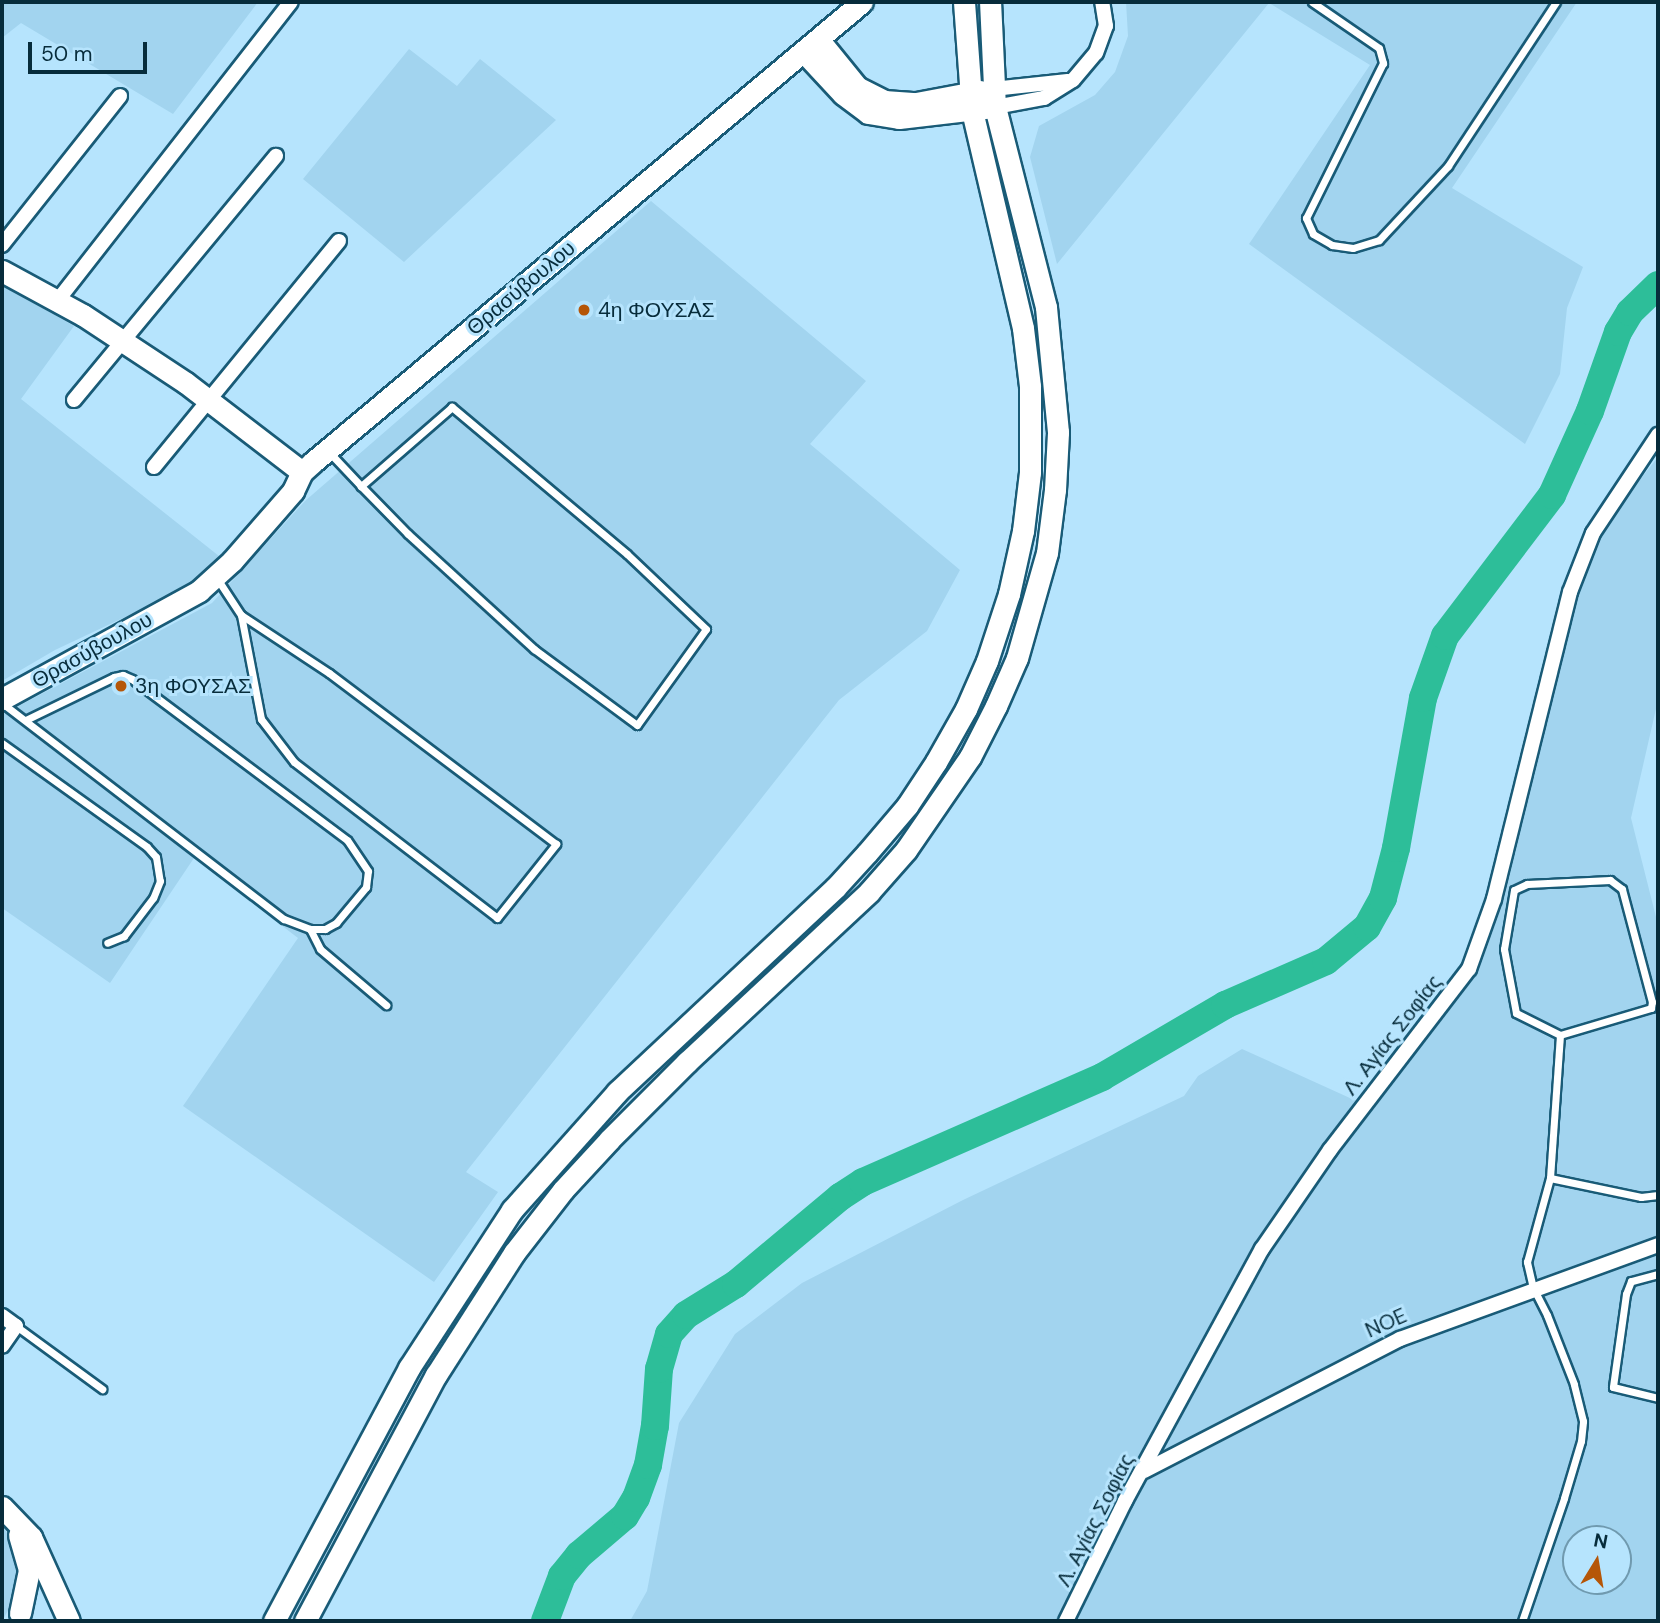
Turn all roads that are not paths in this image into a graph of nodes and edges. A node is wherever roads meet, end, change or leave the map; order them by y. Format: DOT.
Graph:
graph roads {
  1 [pos="291,2"];
  2 [pos="862,2"];
  3 [pos="964,2"];
  4 [pos="990,2"];
  5 [pos="1102,2"];
  6 [pos="1311,2"];
  7 [pos="1556,2"];
  8 [pos="811,46"];
  9 [pos="120,96"];
  10 [pos="994,98"];
  11 [pos="970,102"];
  12 [pos="276,156"];
  13 [pos="339,241"];
  14 [pos="2,244"];
  15 [pos="2,271"];
  16 [pos="58,300"];
  17 [pos="123,341"];
  18 [pos="74,400"];
  19 [pos="209,400"];
  20 [pos="1658,435"];
  21 [pos="328,451"];
  22 [pos="154,467"];
  23 [pos="302,472"];
  24 [pos="362,486"];
  25 [pos="216,577"];
  26 [pos="241,615"];
  27 [pos="2,701"];
  28 [pos="26,720"];
  29 [pos="2,743"];
  30 [pos="310,929"];
  31 [pos="107,943"];
  32 [pos="386,1005"];
  33 [pos="1560,1035"];
  34 [pos="1550,1178"];
  35 [pos="1658,1195"];
  36 [pos="1658,1245"];
  37 [pos="1658,1274"];
  38 [pos="1533,1289"];
  39 [pos="2,1316"];
  40 [pos="16,1326"];
  41 [pos="2,1346"];
  42 [pos="103,1389"];
  43 [pos="1658,1398"];
  44 [pos="1144,1471"];
  45 [pos="3,1508"];
  46 [pos="18,1617"];
  47 [pos="68,1619"];
  48 [pos="274,1621"];
  49 [pos="305,1621"];
  50 [pos="1066,1621"];
  51 [pos="1522,1621"];
  1 -- 16 [label="street"];
  2 -- 8 [label="street, Θρασύβουλου"];
  3 -- 11 [label="street"];
  4 -- 10 [label="street"];
  5 -- 10 [label="street"];
  6 -- 7 [label="lane"];
  8 -- 11 [label="street"];
  8 -- 21 [label="street, Θρασύβουλου"];
  9 -- 14 [label="street"];
  10 -- 11 [label="street"];
  10 -- 49 [label="street"];
  11 -- 48 [label="street"];
  12 -- 17 [label="street"];
  13 -- 19 [label="street"];
  15 -- 16 [label="street"];
  16 -- 17 [label="street"];
  17 -- 18 [label="street"];
  17 -- 19 [label="street"];
  19 -- 22 [label="street"];
  19 -- 23 [label="street"];
  20 -- 44 [label="street, Λ. Αγίας Σοφίας"];
  21 -- 23 [label="street, Θρασύβουλου"];
  21 -- 24 [label="lane"];
  23 -- 25 [label="street, Θρασύβουλου"];
  24 -- 24 [label="lane"];
  25 -- 26 [label="lane"];
  25 -- 27 [label="street, Θρασύβουλου"];
  26 -- 26 [label="lane"];
  27 -- 28 [label="lane"];
  28 -- 30 [label="lane"];
  28 -- 30 [label="lane"];
  29 -- 31 [label="lane"];
  30 -- 32 [label="lane"];
  33 -- 33 [label="lane"];
  33 -- 34 [label="lane"];
  34 -- 35 [label="lane"];
  34 -- 38 [label="lane"];
  36 -- 38 [label="street, NOE"];
  37 -- 43 [label="lane"];
  38 -- 44 [label="street, NOE"];
  38 -- 51 [label="lane"];
  39 -- 40 [label="street"];
  40 -- 41 [label="street"];
  40 -- 42 [label="lane"];
  44 -- 50 [label="street, Λ. Αγίας Σοφίας"];
  45 -- 46 [label="street"];
  45 -- 47 [label="street"];
  46 -- 47 [label="street"];
}
